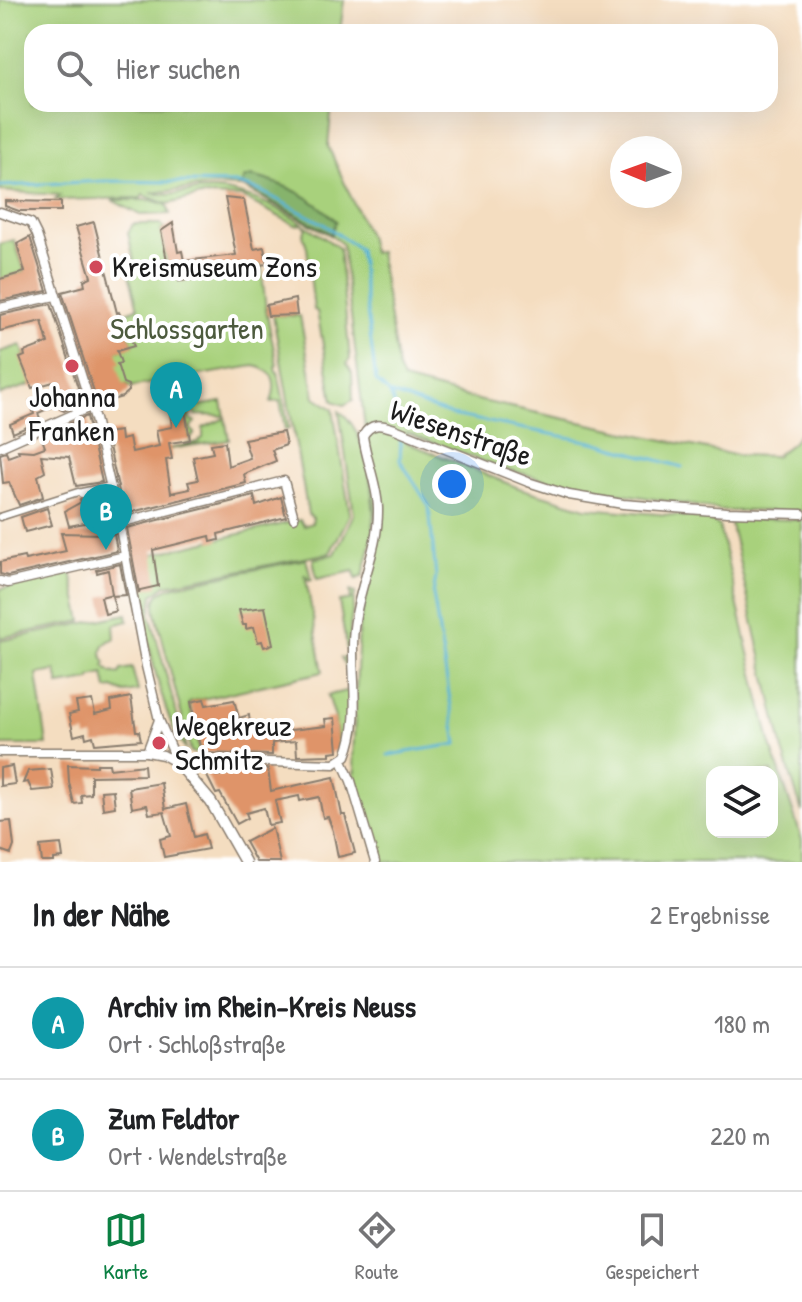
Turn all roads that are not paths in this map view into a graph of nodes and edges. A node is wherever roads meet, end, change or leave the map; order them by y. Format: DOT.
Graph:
graph roads {
  1 [pos="0,212"];
  2 [pos="55,296"];
  3 [pos="0,308"];
  4 [pos="90,407"];
  5 [pos="0,447"];
  6 [pos="111,487"];
  7 [pos="80,493"];
  8 [pos="802,514"];
  9 [pos="0,517"];
  10 [pos="294,518"];
  11 [pos="119,523"];
  12 [pos="125,556"];
  13 [pos="0,581"];
  14 [pos="159,720"];
  15 [pos="0,752"];
  16 [pos="147,752"];
  17 [pos="342,761"];
  18 [pos="178,763"];
  19 [pos="245,862"];
  20 [pos="375,862"];
  1 -- 2 [label="street"];
  2 -- 3 [label="street"];
  2 -- 4 [label="street"];
  4 -- 5 [label="street"];
  4 -- 6 [label="street"];
  6 -- 7 [label="street"];
  6 -- 11 [label="street"];
  7 -- 9 [label="street"];
  8 -- 17 [label="street, Wiesenstraße"];
  10 -- 11 [label="street"];
  11 -- 12 [label="street"];
  12 -- 13 [label="street"];
  12 -- 14 [label="street"];
  14 -- 16 [label="street"];
  14 -- 18 [label="street"];
  15 -- 16 [label="street"];
  16 -- 18 [label="street"];
  17 -- 18 [label="street"];
  17 -- 20 [label="street"];
  18 -- 19 [label="street"];
}
